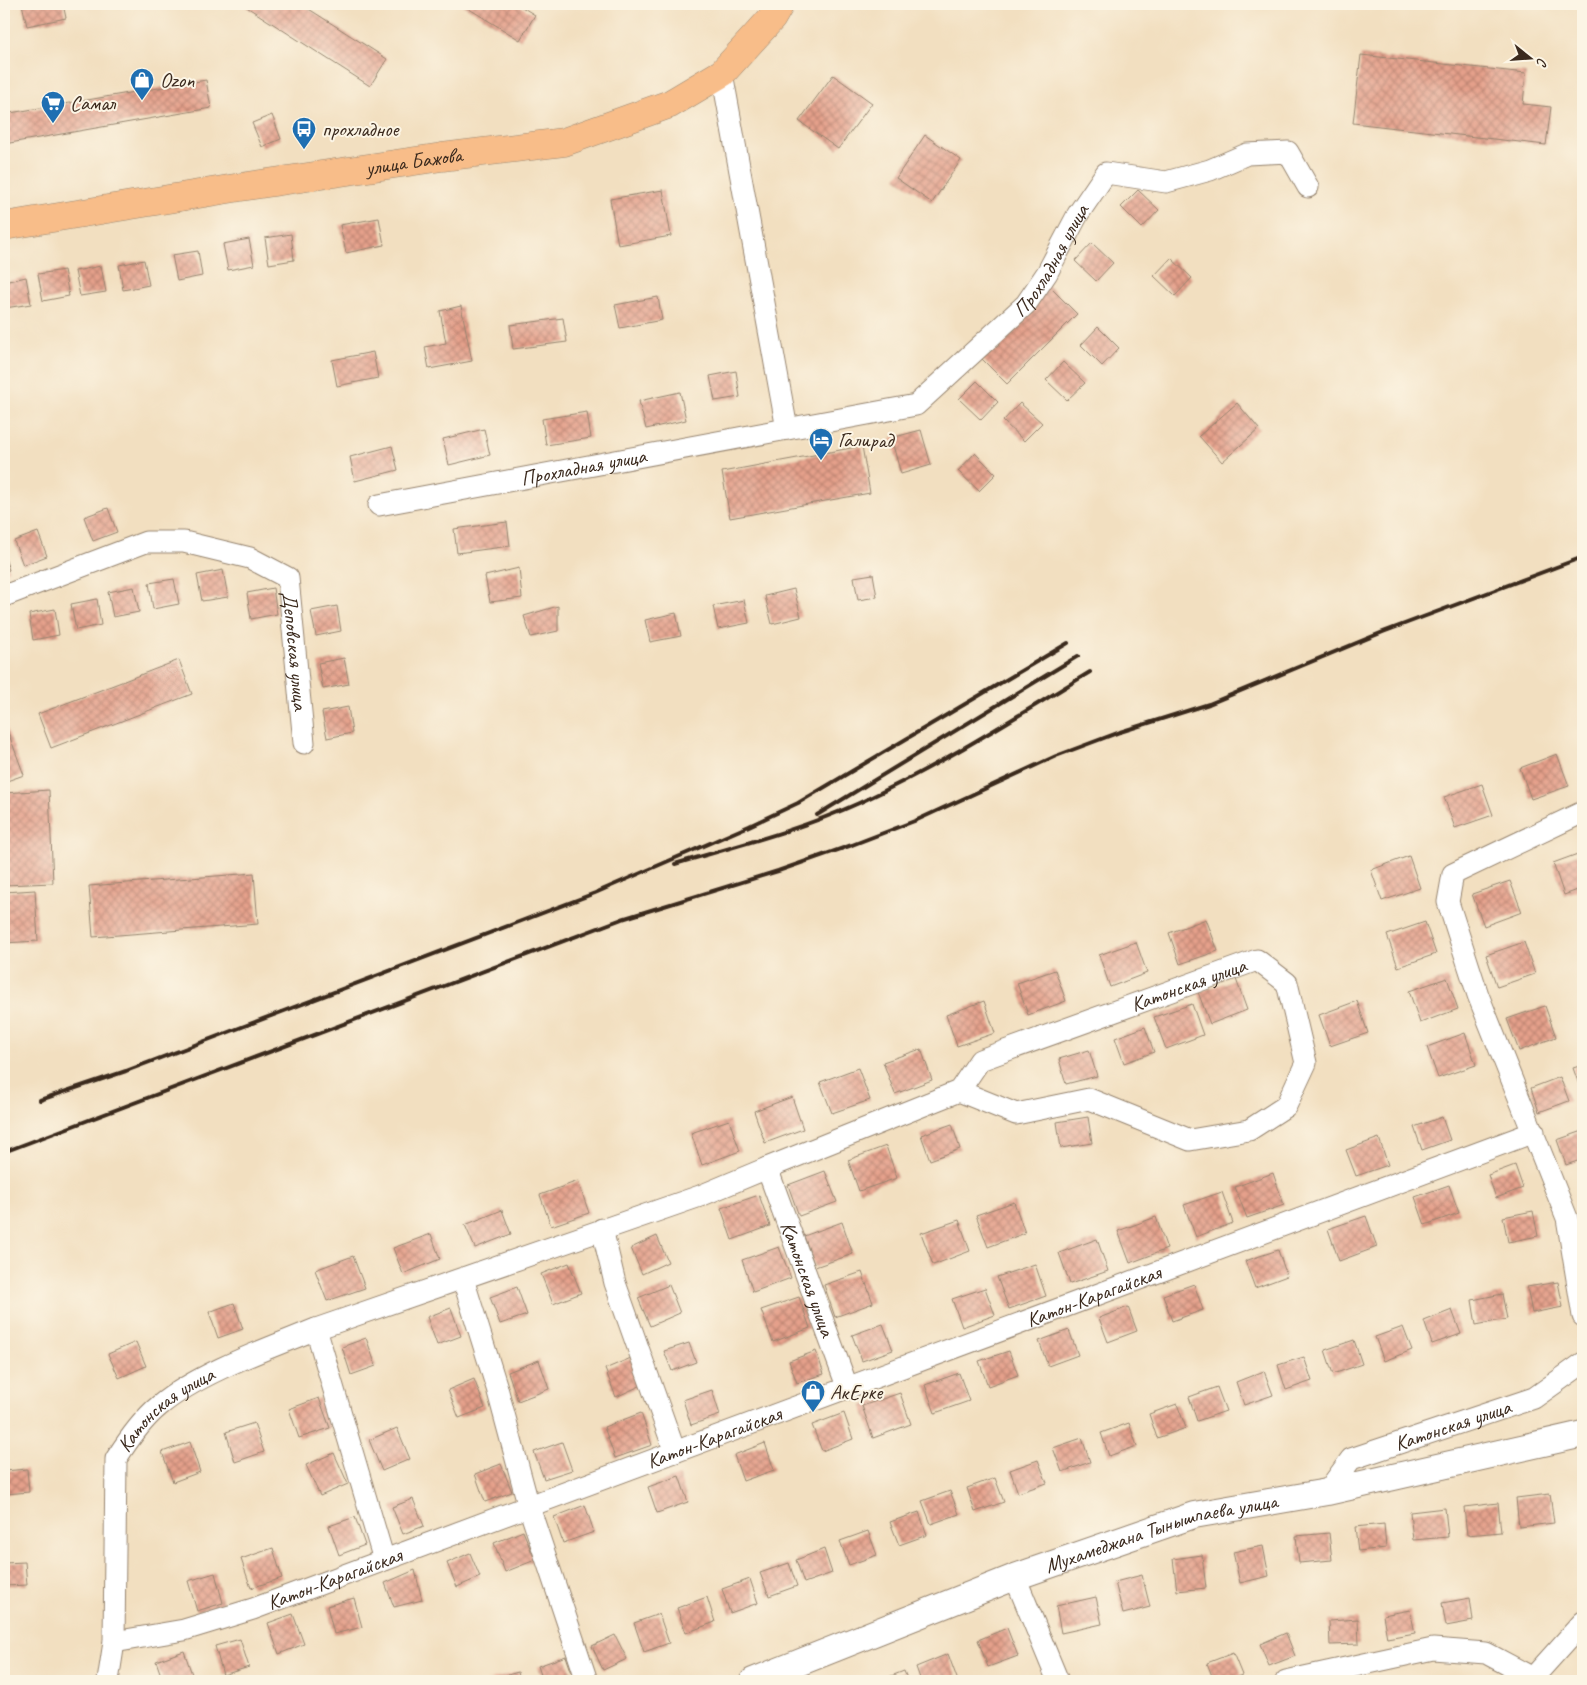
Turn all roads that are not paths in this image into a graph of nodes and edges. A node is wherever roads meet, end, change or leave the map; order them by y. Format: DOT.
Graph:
graph roads {
  1 [pos="780,4"];
  2 [pos="722,73"];
  3 [pos="1308,187"];
  4 [pos="4,226"];
  5 [pos="787,429"];
  6 [pos="379,505"];
  7 [pos="4,596"];
  8 [pos="304,743"];
  9 [pos="1583,812"];
  10 [pos="959,1091"];
  11 [pos="1534,1132"];
  12 [pos="767,1168"];
  13 [pos="602,1229"];
  14 [pos="463,1279"];
  15 [pos="1583,1316"];
  16 [pos="316,1329"];
  17 [pos="1583,1363"];
  18 [pos="848,1389"];
  19 [pos="1583,1434"];
  20 [pos="675,1452"];
  21 [pos="1326,1492"];
  22 [pos="529,1508"];
  23 [pos="384,1560"];
  24 [pos="1015,1577"];
  25 [pos="1583,1622"];
  26 [pos="114,1642"];
  27 [pos="1531,1680"];
  28 [pos="108,1681"];
  29 [pos="587,1681"];
  30 [pos="753,1681"];
  31 [pos="1058,1681"];
  32 [pos="1286,1681"];
  1 -- 2 [label="highway, улица Бажова"];
  2 -- 4 [label="highway, улица Бажова"];
  2 -- 5 [label="street"];
  3 -- 5 [label="street, Прохладная улица"];
  5 -- 6 [label="street, Прохладная улица"];
  7 -- 8 [label="street, Деповская улица"];
  9 -- 11 [label="street"];
  10 -- 10 [label="street, Катонская улица"];
  10 -- 12 [label="street, Катонская улица"];
  11 -- 15 [label="street"];
  11 -- 18 [label="street, Катон-Карагайская"];
  12 -- 13 [label="street, Катонская улица"];
  12 -- 18 [label="street, Катонская улица"];
  13 -- 14 [label="street, Катонская улица"];
  13 -- 20 [label="street"];
  14 -- 16 [label="street, Катонская улица"];
  14 -- 22 [label="street"];
  16 -- 23 [label="street"];
  16 -- 26 [label="street, Катонская улица"];
  17 -- 21 [label="street, Катонская улица"];
  18 -- 20 [label="street, Катон-Карагайская"];
  19 -- 21 [label="street, Мухамеджана Тынышпаева улица"];
  20 -- 22 [label="street, Катон-Карагайская"];
  21 -- 24 [label="street, Мухамеджана Тынышпаева улица"];
  22 -- 23 [label="street, Катон-Карагайская"];
  22 -- 29 [label="street"];
  23 -- 26 [label="street, Катон-Карагайская"];
  24 -- 30 [label="street, Мухамеджана Тынышпаева улица"];
  24 -- 31 [label="street"];
  25 -- 27 [label="street"];
  26 -- 28 [label="street, Катонская улица"];
  27 -- 32 [label="street"];
}
